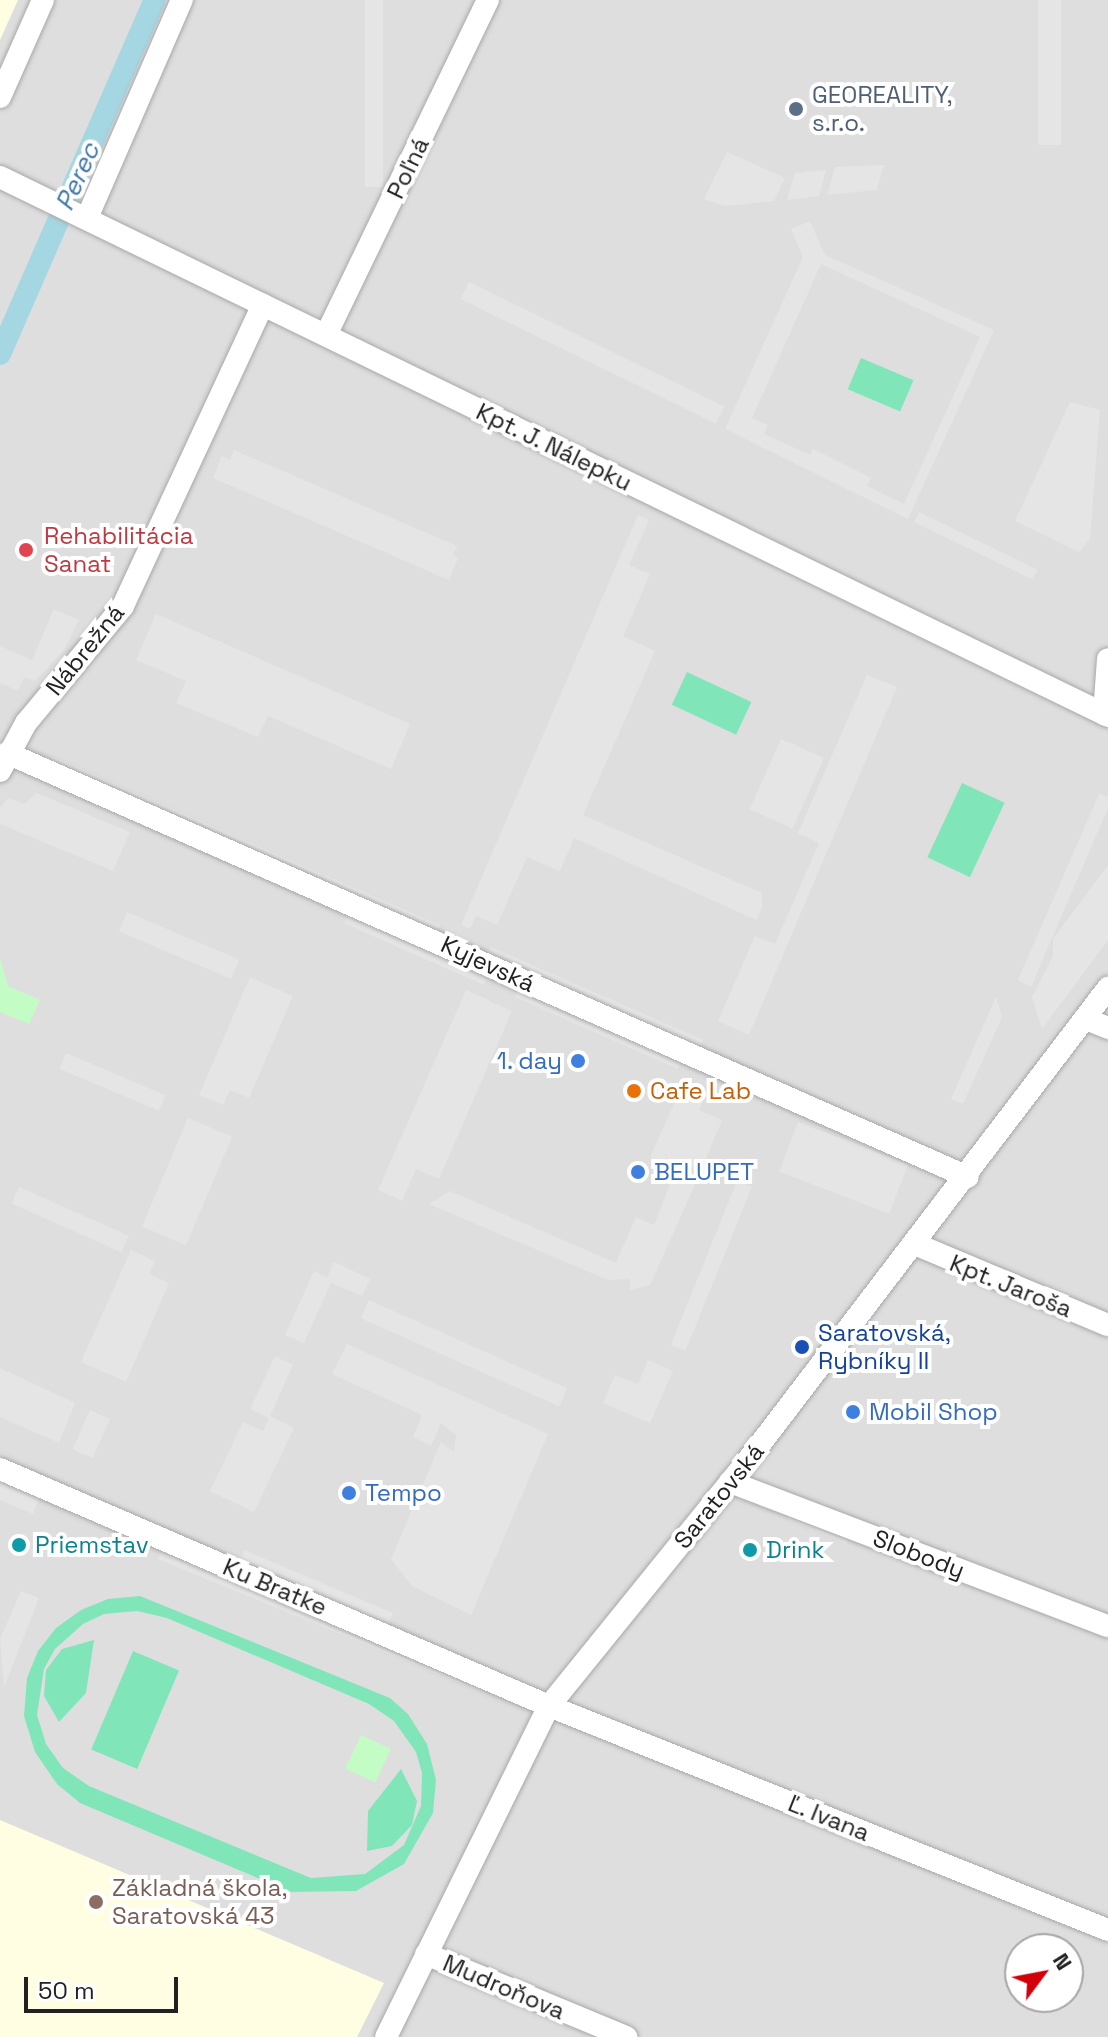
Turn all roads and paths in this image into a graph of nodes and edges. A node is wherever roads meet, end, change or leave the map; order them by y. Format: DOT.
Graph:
graph roads {
  1 [pos="43,0"];
  2 [pos="182,0"];
  3 [pos="488,0"];
  4 [pos="0,97"];
  5 [pos="0,177"];
  6 [pos="82,215"];
  7 [pos="263,305"];
  8 [pos="326,335"];
  9 [pos="1108,659"];
  10 [pos="1106,715"];
  11 [pos="4,762"];
  12 [pos="1108,988"];
  13 [pos="1086,1019"];
  14 [pos="1108,1028"];
  15 [pos="968,1177"];
  16 [pos="915,1244"];
  17 [pos="1108,1325"];
  18 [pos="0,1469"];
  19 [pos="730,1482"];
  20 [pos="1108,1626"];
  21 [pos="549,1706"];
  22 [pos="1108,1930"];
  23 [pos="426,1954"];
  24 [pos="386,2037"];
  25 [pos="626,2037"];
  1 -- 4 [label="street"];
  2 -- 6 [label="street"];
  3 -- 8 [label="street, Poľná"];
  5 -- 6 [label="street, Kpt. J. Nálepku"];
  6 -- 7 [label="street, Kpt. J. Nálepku"];
  7 -- 8 [label="street, Kpt. J. Nálepku"];
  7 -- 11 [label="street, Nábrežná"];
  8 -- 10 [label="street, Kpt. J. Nálepku"];
  9 -- 10 [label="street"];
  11 -- 15 [label="street, Kyjevská"];
  12 -- 13 [label="street, Saratovská"];
  13 -- 14 [label="street"];
  13 -- 15 [label="street, Saratovská"];
  15 -- 16 [label="street, Saratovská"];
  16 -- 17 [label="street, Kpt. Jaroša"];
  16 -- 19 [label="street, Saratovská"];
  18 -- 21 [label="street, Ku Bratke"];
  19 -- 20 [label="street, Slobody"];
  19 -- 21 [label="street, Saratovská"];
  21 -- 22 [label="street, Ľ. Ivana"];
  21 -- 23 [label="street, Saratovská"];
  23 -- 24 [label="street, Saratovská"];
  23 -- 25 [label="street, Mudroňova"];
}
